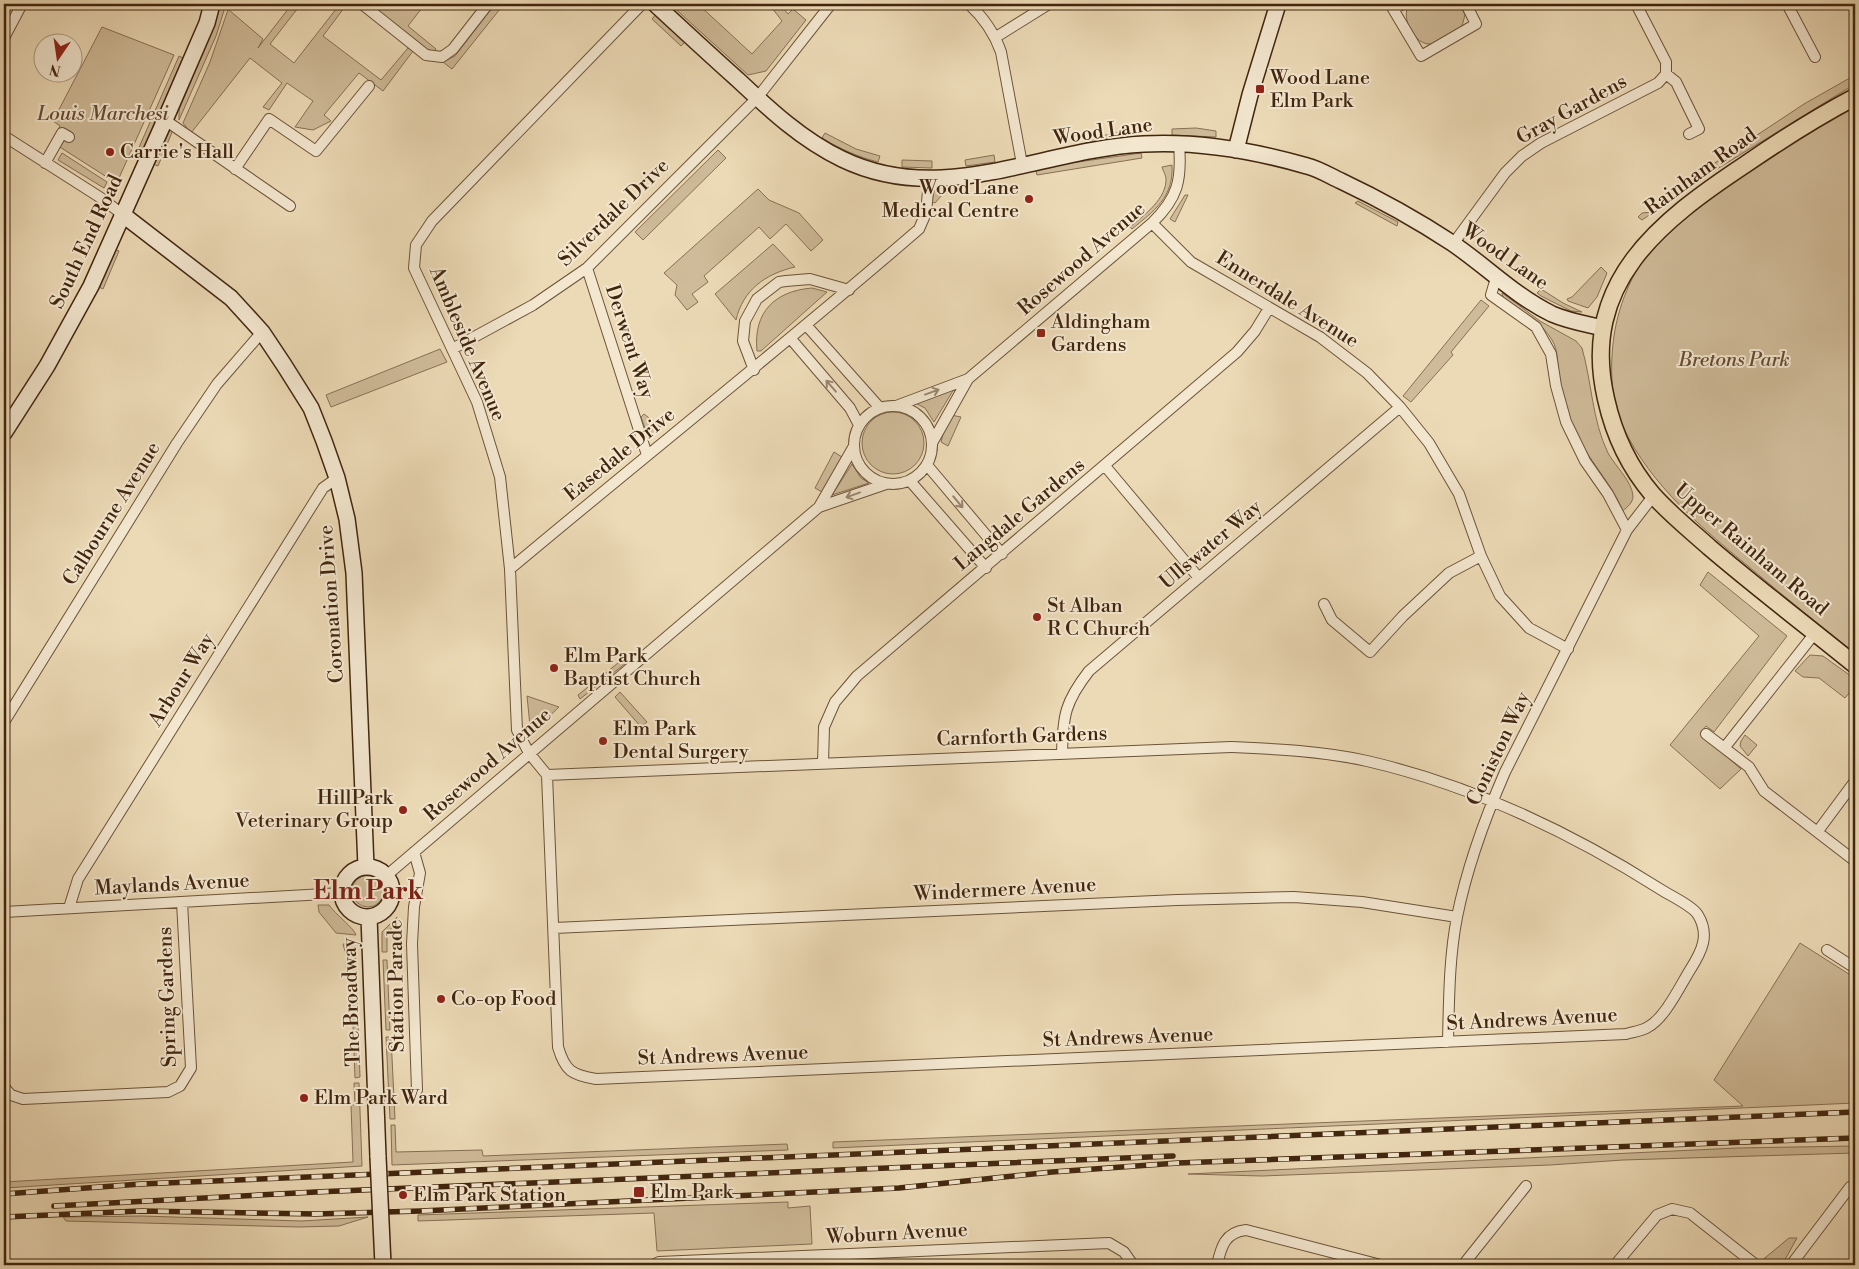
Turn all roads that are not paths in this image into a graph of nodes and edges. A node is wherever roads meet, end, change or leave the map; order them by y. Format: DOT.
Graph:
graph roads {
  1 [pos="22,4"];
  2 [pos="212,4"];
  3 [pos="362,4"];
  4 [pos="488,4"];
  5 [pos="642,4"];
  6 [pos="654,4"];
  7 [pos="832,4"];
  8 [pos="969,4"];
  9 [pos="1049,4"];
  10 [pos="1278,4"];
  11 [pos="1403,4"];
  12 [pos="1466,4"];
  13 [pos="1636,4"];
  14 [pos="1787,4"];
  15 [pos="996,37"];
  16 [pos="4,38"];
  17 [pos="1815,57"];
  18 [pos="1666,74"];
  19 [pos="369,86"];
  20 [pos="1855,97"];
  21 [pos="757,98"];
  22 [pos="165,120"];
  23 [pos="1689,134"];
  24 [pos="4,136"];
  25 [pos="69,137"];
  26 [pos="1179,144"];
  27 [pos="1236,150"];
  28 [pos="44,163"];
  29 [pos="1022,164"];
  30 [pos="236,169"];
  31 [pos="929,180"];
  32 [pos="290,206"];
  33 [pos="122,214"];
  34 [pos="1152,223"];
  35 [pos="1453,244"];
  36 [pos="587,268"];
  37 [pos="1496,278"];
  38 [pos="849,290"];
  39 [pos="1269,308"];
  40 [pos="807,326"];
  41 [pos="1603,328"];
  42 [pos="262,332"];
  43 [pos="791,339"];
  44 [pos="1600,344"];
  45 [pos="454,348"];
  46 [pos="754,370"];
  47 [pos="968,379"];
  48 [pos="896,406"];
  49 [pos="1400,406"];
  50 [pos="880,408"];
  51 [pos="859,425"];
  52 [pos="4,433"];
  53 [pos="932,443"];
  54 [pos="854,446"];
  55 [pos="647,455"];
  56 [pos="927,464"];
  57 [pos="1105,466"];
  58 [pos="337,478"];
  59 [pos="910,480"];
  60 [pos="886,484"];
  61 [pos="1654,495"];
  62 [pos="819,507"];
  63 [pos="1627,530"];
  64 [pos="1002,554"];
  65 [pos="1482,556"];
  66 [pos="986,568"];
  67 [pos="510,569"];
  68 [pos="1199,578"];
  69 [pos="1324,604"];
  70 [pos="1815,633"];
  71 [pos="1568,649"];
  72 [pos="1855,665"];
  73 [pos="4,722"];
  74 [pos="1706,734"];
  75 [pos="1725,747"];
  76 [pos="529,753"];
  77 [pos="1062,753"];
  78 [pos="823,763"];
  79 [pos="547,775"];
  80 [pos="1855,781"];
  81 [pos="1492,801"];
  82 [pos="1818,831"];
  83 [pos="414,852"];
  84 [pos="1855,861"];
  85 [pos="366,867"];
  86 [pos="386,876"];
  87 [pos="342,893"];
  88 [pos="182,902"];
  89 [pos="69,908"];
  90 [pos="4,912"];
  91 [pos="369,917"];
  92 [pos="1457,917"];
  93 [pos="554,928"];
  94 [pos="1827,950"];
  95 [pos="1855,968"];
  96 [pos="1448,1042"];
  97 [pos="4,1087"];
  98 [pos="416,1090"];
  99 [pos="1526,1186"];
  100 [pos="1850,1187"];
  101 [pos="383,1265"];
  102 [pos="653,1265"];
  103 [pos="1133,1265"];
  104 [pos="1217,1265"];
  105 [pos="1381,1265"];
  106 [pos="1463,1265"];
  107 [pos="1616,1265"];
  108 [pos="1756,1265"];
  109 [pos="1791,1265"];
  1 -- 16 [label="street"];
  2 -- 22 [label="street, South End Road"];
  3 -- 4 [label="street"];
  5 -- 45 [label="street, Ambleside Avenue"];
  6 -- 21 [label="street, Wood Lane"];
  7 -- 21 [label="street, Silverdale Drive"];
  8 -- 15 [label="street"];
  9 -- 15 [label="street"];
  10 -- 27 [label="street"];
  11 -- 12 [label="street"];
  13 -- 18 [label="street"];
  14 -- 17 [label="street"];
  15 -- 29 [label="street"];
  18 -- 23 [label="street"];
  18 -- 35 [label="street, Gray Gardens"];
  19 -- 30 [label="street"];
  20 -- 41 [label="main road, Rainham Road"];
  21 -- 31 [label="street, Wood Lane"];
  21 -- 36 [label="street, Silverdale Drive"];
  22 -- 30 [label="street"];
  22 -- 33 [label="street, South End Road"];
  24 -- 28 [label="street"];
  25 -- 28 [label="street"];
  26 -- 27 [label="street, Wood Lane"];
  26 -- 29 [label="street, Wood Lane"];
  26 -- 34 [label="street, Rosewood Avenue"];
  27 -- 35 [label="street, Wood Lane"];
  28 -- 33 [label="street"];
  29 -- 31 [label="street, Wood Lane"];
  30 -- 32 [label="street"];
  31 -- 38 [label="street, Easedale Drive"];
  33 -- 42 [label="street, Coronation Drive"];
  33 -- 52 [label="street, South End Road"];
  34 -- 39 [label="street, Ennerdale Avenue"];
  34 -- 47 [label="street, Rosewood Avenue"];
  35 -- 37 [label="street, Wood Lane"];
  36 -- 45 [label="street, Silverdale Drive"];
  36 -- 55 [label="street, Derwent Way"];
  37 -- 41 [label="street, Wood Lane"];
  37 -- 63 [label="street"];
  38 -- 40 [label="street, Easedale Drive"];
  38 -- 46 [label="street"];
  39 -- 49 [label="street, Ennerdale Avenue"];
  39 -- 57 [label="street, Langdale Gardens"];
  40 -- 43 [label="street, Easedale Drive"];
  40 -- 50 [label="street"];
  41 -- 44 [label="main road, Rainham Road"];
  42 -- 58 [label="street, Coronation Drive"];
  42 -- 73 [label="street, Calbourne Avenue"];
  43 -- 46 [label="street, Easedale Drive"];
  51 -- 43 [label="street, one-way"];
  44 -- 61 [label="main road, Upper Rainham Road"];
  45 -- 67 [label="street, Ambleside Avenue"];
  46 -- 55 [label="street, Easedale Drive"];
  48 -- 47 [label="street, one-way"];
  47 -- 53 [label="street"];
  48 -- 50 [label="street"];
  48 -- 53 [label="street"];
  49 -- 65 [label="street, Ennerdale Avenue"];
  49 -- 68 [label="street, Ullswater Way"];
  50 -- 51 [label="street"];
  51 -- 54 [label="street"];
  53 -- 56 [label="street"];
  54 -- 60 [label="street"];
  54 -- 62 [label="street"];
  55 -- 67 [label="street, Easedale Drive"];
  56 -- 59 [label="street"];
  56 -- 64 [label="street, one-way"];
  57 -- 64 [label="street, Langdale Gardens"];
  57 -- 68 [label="street"];
  58 -- 85 [label="street, Coronation Drive"];
  58 -- 89 [label="street, Arbour Way"];
  59 -- 60 [label="street"];
  59 -- 66 [label="street"];
  60 -- 62 [label="street, one-way"];
  61 -- 63 [label="street, Coniston Way"];
  61 -- 70 [label="main road, Upper Rainham Road"];
  62 -- 76 [label="street, Rosewood Avenue"];
  63 -- 71 [label="street, Coniston Way"];
  64 -- 66 [label="street, Langdale Gardens"];
  65 -- 69 [label="street"];
  65 -- 71 [label="street, Ennerdale Avenue"];
  66 -- 78 [label="street, Langdale Gardens"];
  67 -- 76 [label="street, Ambleside Avenue"];
  68 -- 77 [label="street, Ullswater Way"];
  70 -- 72 [label="main road, Upper Rainham Road"];
  70 -- 75 [label="street"];
  71 -- 81 [label="street, Coniston Way"];
  74 -- 75 [label="street"];
  75 -- 82 [label="street"];
  76 -- 79 [label="street"];
  76 -- 83 [label="street, Rosewood Avenue"];
  77 -- 78 [label="street, Carnforth Gardens"];
  77 -- 81 [label="street, Carnforth Gardens"];
  78 -- 79 [label="street, Carnforth Gardens"];
  79 -- 93 [label="street, St Andrews Avenue"];
  80 -- 82 [label="street"];
  81 -- 92 [label="street, Coniston Way"];
  81 -- 96 [label="street, St Andrews Avenue"];
  82 -- 84 [label="street"];
  83 -- 86 [label="street, Rosewood Avenue"];
  83 -- 98 [label="street, Station Parade"];
  85 -- 86 [label="street"];
  85 -- 87 [label="street"];
  86 -- 91 [label="street"];
  87 -- 88 [label="street, Maylands Avenue"];
  87 -- 91 [label="street"];
  88 -- 89 [label="street, Maylands Avenue"];
  88 -- 97 [label="street, Spring Gardens"];
  89 -- 90 [label="street, Maylands Avenue"];
  91 -- 101 [label="street, The Broadway, bridge"];
  92 -- 93 [label="street, Windermere Avenue"];
  92 -- 96 [label="street, Coniston Way"];
  93 -- 96 [label="street, St Andrews Avenue"];
  94 -- 95 [label="street"];
  99 -- 106 [label="street"];
  100 -- 109 [label="street"];
  102 -- 103 [label="street, Woburn Avenue"];
  104 -- 105 [label="street"];
  107 -- 108 [label="street"];
}
